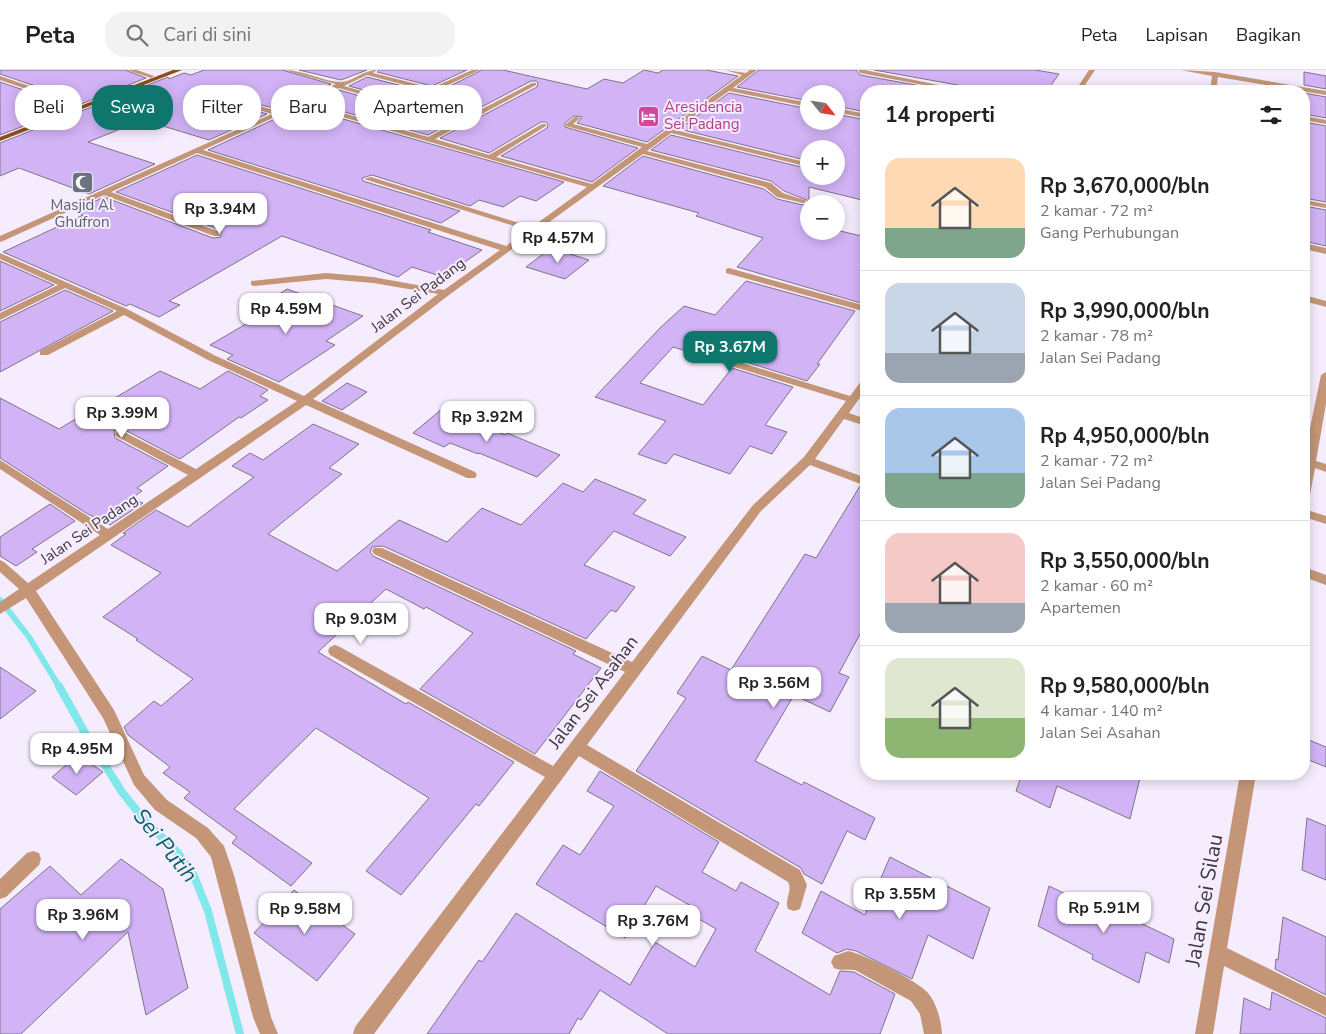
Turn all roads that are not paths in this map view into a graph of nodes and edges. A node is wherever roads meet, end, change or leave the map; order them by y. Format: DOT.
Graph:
graph roads {
  1 [pos="130,70"];
  2 [pos="167,70"];
  3 [pos="179,70"];
  4 [pos="287,70"];
  5 [pos="477,70"];
  6 [pos="728,70"];
  7 [pos="1092,70"];
  8 [pos="1184,70"];
  9 [pos="860,71"];
  10 [pos="370,72"];
  11 [pos="751,72"];
  12 [pos="1215,74"];
  13 [pos="915,75"];
  14 [pos="151,76"];
  15 [pos="0,78"];
  16 [pos="909,80"];
  17 [pos="534,84"];
  18 [pos="20,85"];
  19 [pos="339,85"];
  20 [pos="934,85"];
  21 [pos="1082,85"];
  22 [pos="1214,85"];
  23 [pos="1279,85"];
  24 [pos="728,89"];
  25 [pos="1310,90"];
  26 [pos="1326,93"];
  27 [pos="82,102"];
  28 [pos="800,103"];
  29 [pos="845,112"];
  30 [pos="345,115"];
  31 [pos="860,115"];
  32 [pos="271,116"];
  33 [pos="577,118"];
  34 [pos="1310,119"];
  35 [pos="1326,122"];
  36 [pos="544,126"];
  37 [pos="15,128"];
  38 [pos="670,132"];
  39 [pos="0,134"];
  40 [pos="0,139"];
  41 [pos="430,139"];
  42 [pos="196,150"];
  43 [pos="646,150"];
  44 [pos="490,157"];
  45 [pos="800,163"];
  46 [pos="368,179"];
  47 [pos="594,187"];
  48 [pos="104,192"];
  49 [pos="800,200"];
  50 [pos="1310,203"];
  51 [pos="1326,206"];
  52 [pos="534,230"];
  53 [pos="217,234"];
  54 [pos="0,239"];
  55 [pos="1310,247"];
  56 [pos="507,249"];
  57 [pos="1326,251"];
  58 [pos="0,256"];
  59 [pos="729,271"];
  60 [pos="254,283"];
  61 [pos="65,285"];
  62 [pos="446,293"];
  63 [pos="1310,300"];
  64 [pos="1326,304"];
  65 [pos="860,306"];
  66 [pos="124,312"];
  67 [pos="0,317"];
  68 [pos="44,353"];
  69 [pos="716,358"];
  70 [pos="1326,376"];
  71 [pos="860,390"];
  72 [pos="853,400"];
  73 [pos="304,401"];
  74 [pos="1323,409"];
  75 [pos="842,414"];
  76 [pos="860,421"];
  77 [pos="1310,432"];
  78 [pos="120,434"];
  79 [pos="808,460"];
  80 [pos="1310,463"];
  81 [pos="0,464"];
  82 [pos="1326,468"];
  83 [pos="197,475"];
  84 [pos="471,475"];
  85 [pos="860,480"];
  86 [pos="1310,515"];
  87 [pos="1326,520"];
  88 [pos="109,535"];
  89 [pos="378,551"];
  90 [pos="0,565"];
  91 [pos="1310,574"];
  92 [pos="1326,580"];
  93 [pos="22,594"];
  94 [pos="0,609"];
  95 [pos="335,651"];
  96 [pos="633,669"];
  97 [pos="576,746"];
  98 [pos="555,775"];
  99 [pos="1247,780"];
  100 [pos="33,860"];
  101 [pos="0,891"];
  102 [pos="794,903"];
  103 [pos="1218,953"];
  104 [pos="840,962"];
  105 [pos="1326,1007"];
  106 [pos="270,1034"];
  107 [pos="362,1034"];
  108 [pos="933,1034"];
  109 [pos="1204,1034"];
  1 -- 14 [label="street"];
  2 -- 14 [label="main road"];
  3 -- 40 [label="main road"];
  4 -- 19 [label="street"];
  5 -- 10 [label="street"];
  6 -- 11 [label="street"];
  7 -- 21 [label="street"];
  8 -- 12 [label="street"];
  9 -- 16 [label="street"];
  10 -- 19 [label="street"];
  11 -- 24 [label="street, Jalan Sei Padang"];
  12 -- 22 [label="street"];
  12 -- 23 [label="street"];
  13 -- 16 [label="street"];
  14 -- 27 [label="main road"];
  15 -- 18 [label="street"];
  16 -- 20 [label="street"];
  17 -- 41 [label="street"];
  24 -- 28 [label="street"];
  24 -- 38 [label="street, Jalan Sei Padang"];
  25 -- 26 [label="street"];
  29 -- 31 [label="street"];
  30 -- 41 [label="street"];
  32 -- 42 [label="street"];
  33 -- 43 [label="street"];
  34 -- 35 [label="street"];
  36 -- 44 [label="street"];
  37 -- 39 [label="main road"];
  38 -- 43 [label="street, Jalan Sei Padang"];
  38 -- 45 [label="street"];
  41 -- 44 [label="street"];
  42 -- 48 [label="street"];
  42 -- 56 [label="street"];
  43 -- 47 [label="street, Jalan Sei Padang"];
  43 -- 49 [label="street"];
  44 -- 47 [label="street"];
  46 -- 52 [label="street"];
  47 -- 52 [label="street, Jalan Sei Padang"];
  48 -- 53 [label="street"];
  48 -- 54 [label="street"];
  50 -- 51 [label="street"];
  52 -- 56 [label="street, Jalan Sei Padang"];
  55 -- 57 [label="street"];
  56 -- 62 [label="street, Jalan Sei Padang"];
  58 -- 61 [label="street"];
  59 -- 65 [label="street"];
  60 -- 62 [label="street"];
  61 -- 66 [label="street"];
  61 -- 67 [label="street"];
  62 -- 73 [label="street, Jalan Sei Padang"];
  63 -- 64 [label="street"];
  66 -- 68 [label="street"];
  66 -- 73 [label="street"];
  69 -- 72 [label="street"];
  70 -- 74 [label="street"];
  71 -- 72 [label="street, Jalan Sei Asahan"];
  72 -- 75 [label="street, Jalan Sei Asahan"];
  73 -- 83 [label="street, Jalan Sei Padang"];
  73 -- 84 [label="street"];
  74 -- 77 [label="street"];
  75 -- 76 [label="street"];
  75 -- 79 [label="street, Jalan Sei Asahan"];
  78 -- 83 [label="street"];
  79 -- 85 [label="street"];
  79 -- 96 [label="street, Jalan Sei Asahan"];
  80 -- 82 [label="street"];
  81 -- 88 [label="street"];
  83 -- 88 [label="street, Jalan Sei Padang"];
  86 -- 87 [label="street"];
  88 -- 93 [label="street, Jalan Sei Padang"];
  89 -- 96 [label="street"];
  90 -- 93 [label="street"];
  91 -- 92 [label="street"];
  93 -- 94 [label="street, Jalan Sei Padang"];
  93 -- 106 [label="street"];
  95 -- 98 [label="street"];
  96 -- 97 [label="street, Jalan Sei Asahan"];
  97 -- 98 [label="street, Jalan Sei Asahan"];
  97 -- 102 [label="street"];
  98 -- 107 [label="street, Jalan Sei Asahan"];
  99 -- 103 [label="street, Jalan Sei Silau"];
  100 -- 101 [label="street"];
  103 -- 105 [label="street"];
  103 -- 109 [label="street, Jalan Sei Silau"];
  104 -- 108 [label="street"];
}
